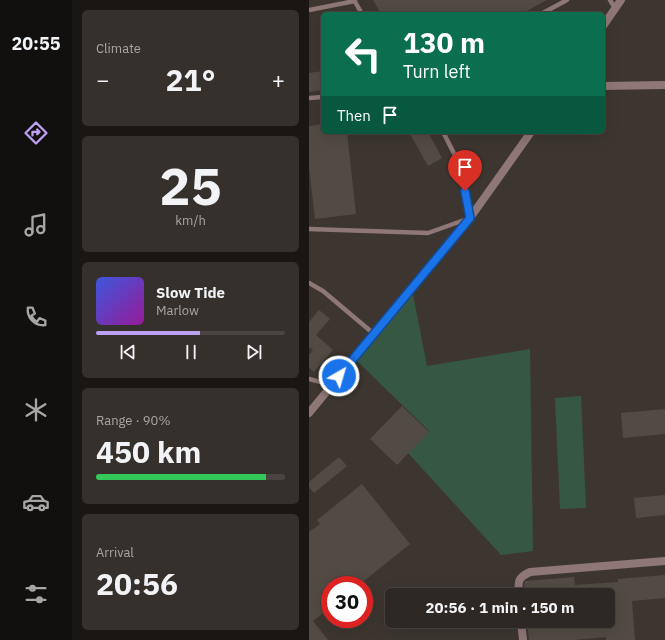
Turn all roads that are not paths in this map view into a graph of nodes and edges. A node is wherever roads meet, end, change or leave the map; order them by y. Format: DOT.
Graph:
graph roads {
  1 [pos="567,0"];
  2 [pos="610,0"];
  3 [pos="621,0"];
  4 [pos="355,1"];
  5 [pos="615,8"];
  6 [pos="309,10"];
  7 [pos="361,12"];
  8 [pos="545,12"];
  9 [pos="605,23"];
  10 [pos="665,85"];
  11 [pos="605,86"];
  12 [pos="321,96"];
  13 [pos="309,98"];
  14 [pos="444,134"];
  15 [pos="530,134"];
  16 [pos="470,218"];
  17 [pos="309,229"];
  18 [pos="309,283"];
  19 [pos="374,334"];
  20 [pos="309,379"];
  21 [pos="332,385"];
  22 [pos="309,413"];
  23 [pos="665,561"];
  24 [pos="518,588"];
  25 [pos="522,628"];
  26 [pos="523,640"];
  1 -- 8 [label="lane"];
  2 -- 5 [label="lane"];
  3 -- 5 [label="street"];
  4 -- 6 [label="lane"];
  4 -- 7 [label="lane"];
  5 -- 9 [label="street"];
  10 -- 11 [label="street"];
  12 -- 13 [label="lane"];
  14 -- 16 [label="lane"];
  15 -- 16 [label="street"];
  16 -- 17 [label="lane"];
  16 -- 19 [label="street"];
  18 -- 19 [label="lane"];
  19 -- 21 [label="street"];
  20 -- 21 [label="lane"];
  21 -- 22 [label="street"];
  23 -- 24 [label="street"];
  25 -- 26 [label="street"];
}
